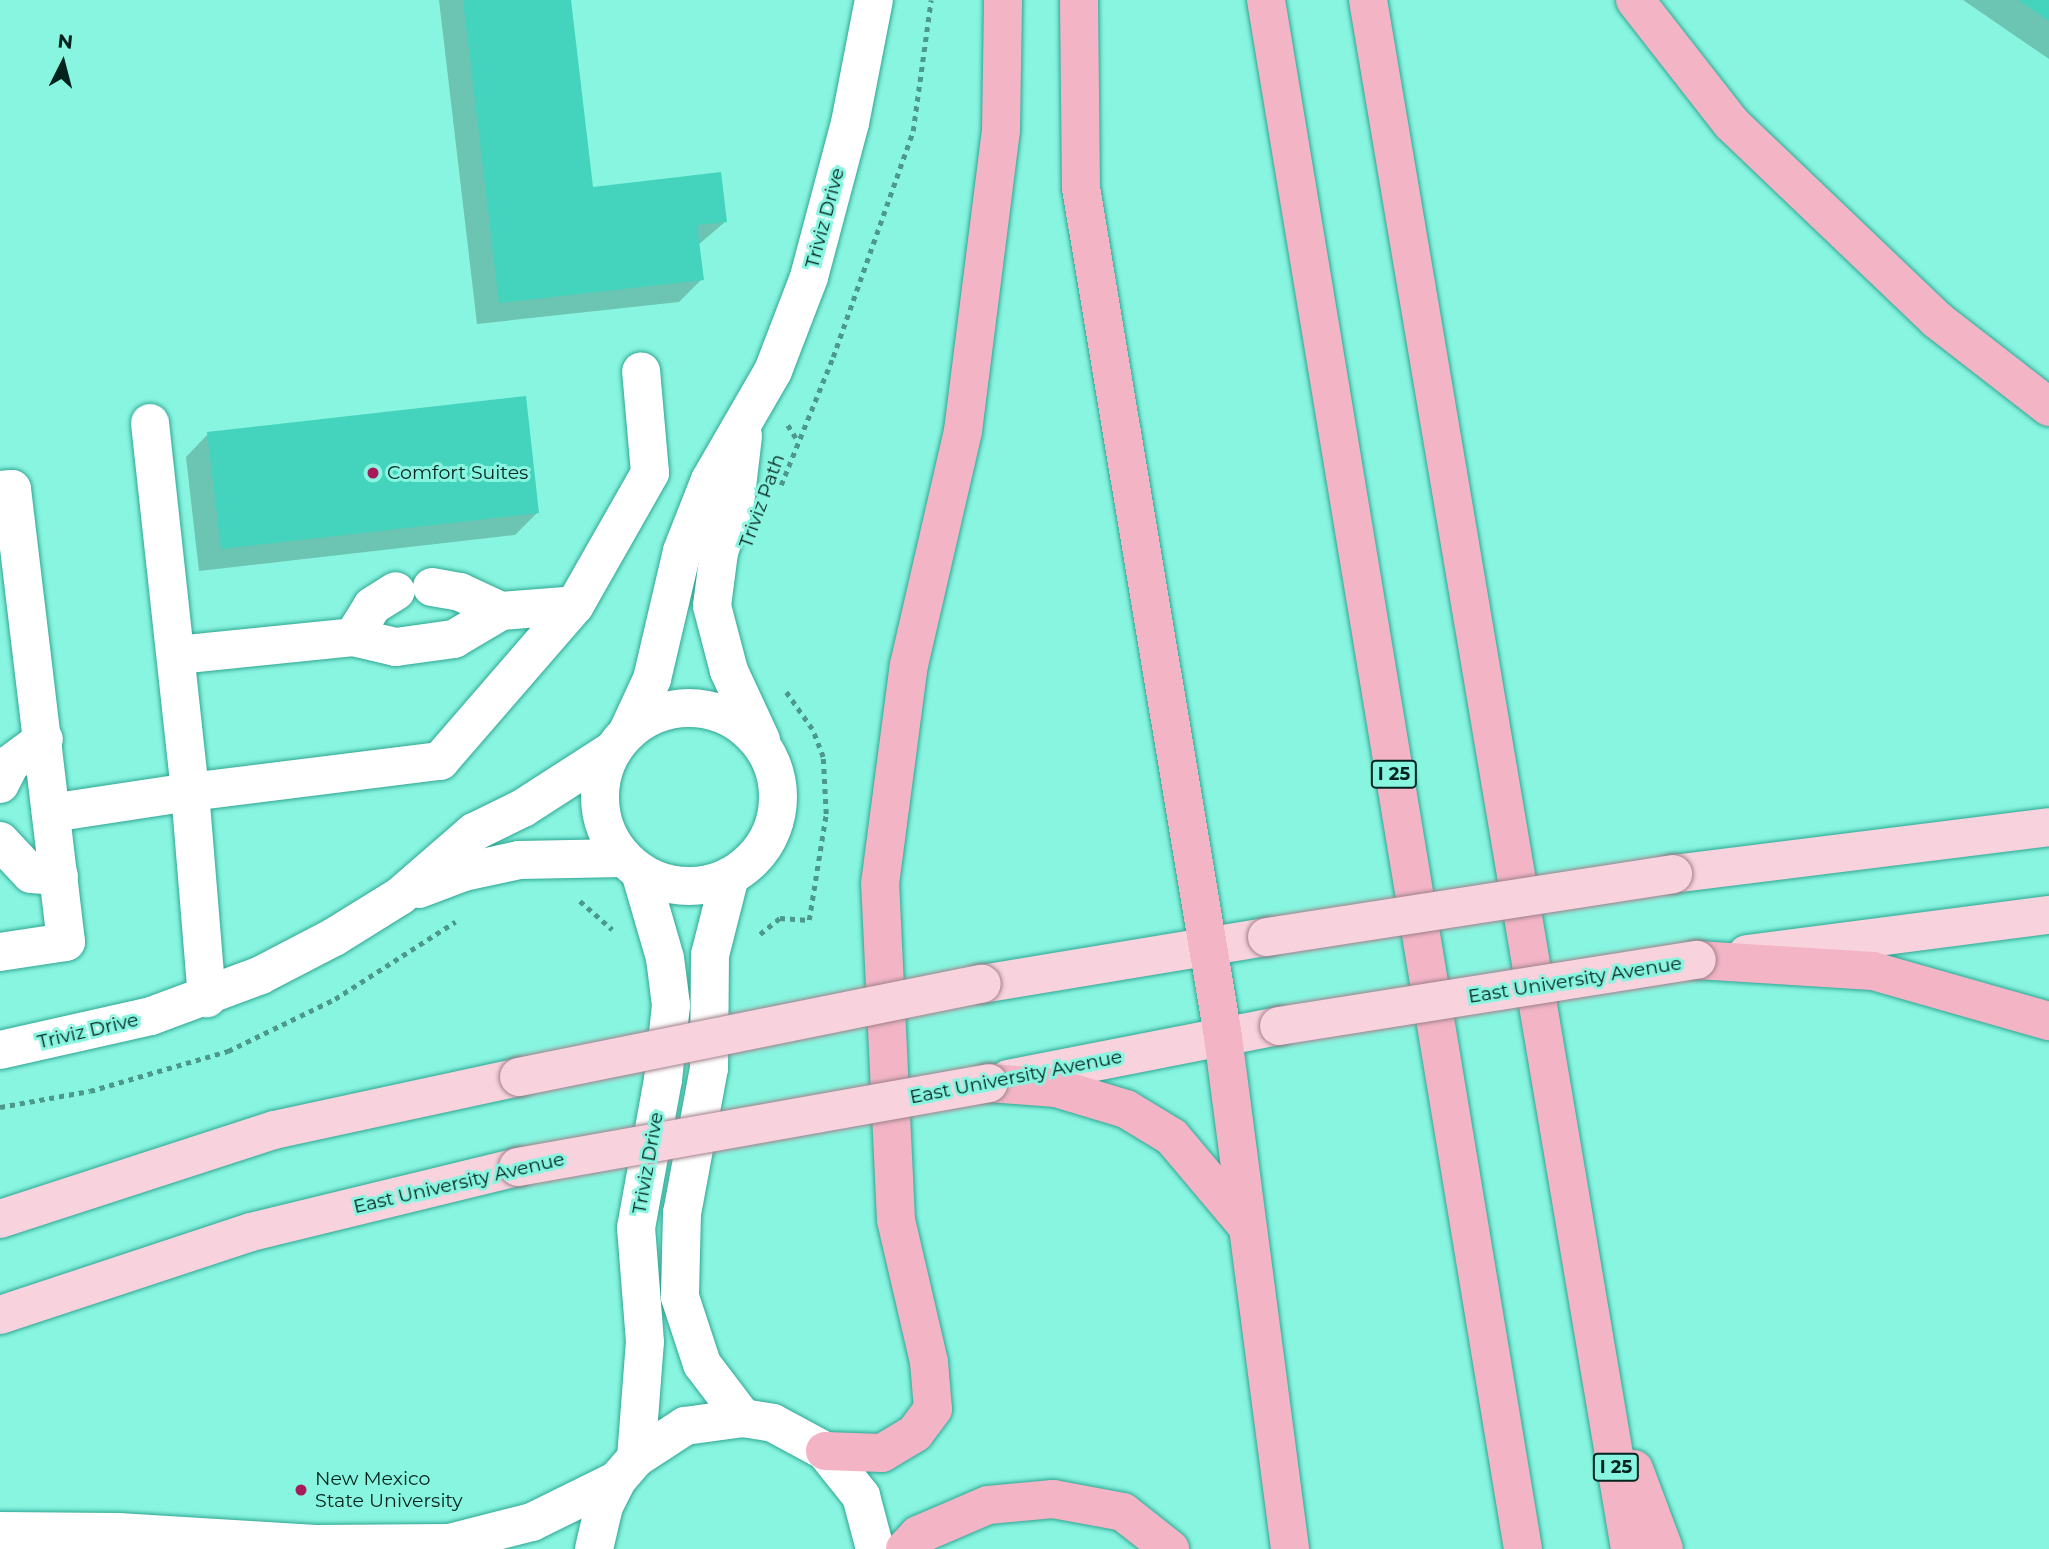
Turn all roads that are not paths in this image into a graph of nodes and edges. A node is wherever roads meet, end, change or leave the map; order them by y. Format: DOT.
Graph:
graph roads {
  1 [pos="874,0"];
  2 [pos="1003,0"];
  3 [pos="1079,0"];
  4 [pos="1266,0"];
  5 [pos="1368,0"];
  6 [pos="1635,0"];
  7 [pos="641,371"];
  8 [pos="2049,407"];
  9 [pos="150,424"];
  10 [pos="744,427"];
  11 [pos="0,490"];
  12 [pos="575,605"];
  13 [pos="501,611"];
  14 [pos="354,636"];
  15 [pos="177,655"];
  16 [pos="44,739"];
  17 [pos="620,741"];
  18 [pos="768,755"];
  19 [pos="0,784"];
  20 [pos="190,793"];
  21 [pos="51,813"];
  22 [pos="2049,827"];
  23 [pos="0,841"];
  24 [pos="631,865"];
  25 [pos="59,876"];
  26 [pos="730,876"];
  27 [pos="400,896"];
  28 [pos="2049,915"];
  29 [pos="1208,945"];
  30 [pos="0,952"];
  31 [pos="1697,960"];
  32 [pos="207,998"];
  33 [pos="2049,1021"];
  34 [pos="1223,1037"];
  35 [pos="0,1050"];
  36 [pos="989,1083"];
  37 [pos="0,1219"];
  38 [pos="1246,1225"];
  39 [pos="0,1315"];
  40 [pos="1602,1385"];
  41 [pos="743,1418"];
  42 [pos="825,1451"];
  43 [pos="626,1469"];
  44 [pos="0,1531"];
  45 [pos="594,1549"];
  46 [pos="874,1549"];
  47 [pos="905,1549"];
  48 [pos="1170,1549"];
  49 [pos="1290,1549"];
  50 [pos="1523,1549"];
  51 [pos="1630,1549"];
  52 [pos="1664,1549"];
  1 -- 10 [label="street, Triviz Drive"];
  2 -- 42 [label="highway"];
  3 -- 29 [label="highway"];
  4 -- 50 [label="highway, I 25"];
  5 -- 40 [label="highway, I 25"];
  6 -- 8 [label="highway"];
  7 -- 12 [label="street"];
  9 -- 15 [label="street"];
  10 -- 17 [label="street, Triviz Drive"];
  10 -- 18 [label="street, Triviz Drive"];
  11 -- 16 [label="street"];
  12 -- 13 [label="street"];
  12 -- 20 [label="street"];
  13 -- 14 [label="street"];
  13 -- 14 [label="street"];
  14 -- 15 [label="street"];
  15 -- 20 [label="street"];
  16 -- 19 [label="street"];
  16 -- 21 [label="street"];
  17 -- 18 [label="street"];
  17 -- 24 [label="street"];
  17 -- 27 [label="street, Triviz Drive"];
  18 -- 26 [label="street"];
  20 -- 21 [label="street"];
  20 -- 32 [label="street"];
  21 -- 25 [label="street"];
  22 -- 29 [label="main road, bridge"];
  23 -- 25 [label="street"];
  24 -- 26 [label="street"];
  24 -- 27 [label="street, Triviz Drive"];
  24 -- 43 [label="street, Triviz Drive"];
  25 -- 30 [label="street"];
  26 -- 41 [label="street"];
  27 -- 32 [label="street, Triviz Drive"];
  28 -- 31 [label="main road, East University Avenue"];
  29 -- 34 [label="highway"];
  29 -- 37 [label="main road, bridge"];
  31 -- 33 [label="highway"];
  31 -- 34 [label="main road, East University Avenue, bridge"];
  32 -- 35 [label="street, Triviz Drive"];
  34 -- 36 [label="main road, East University Avenue"];
  34 -- 38 [label="highway"];
  36 -- 38 [label="highway"];
  36 -- 39 [label="main road, East University Avenue, bridge"];
  38 -- 49 [label="highway"];
  40 -- 51 [label="highway, I 25"];
  40 -- 52 [label="highway"];
  41 -- 42 [label="street"];
  41 -- 43 [label="street"];
  42 -- 46 [label="street"];
  43 -- 44 [label="street"];
  43 -- 45 [label="street"];
  47 -- 48 [label="highway"];
}
